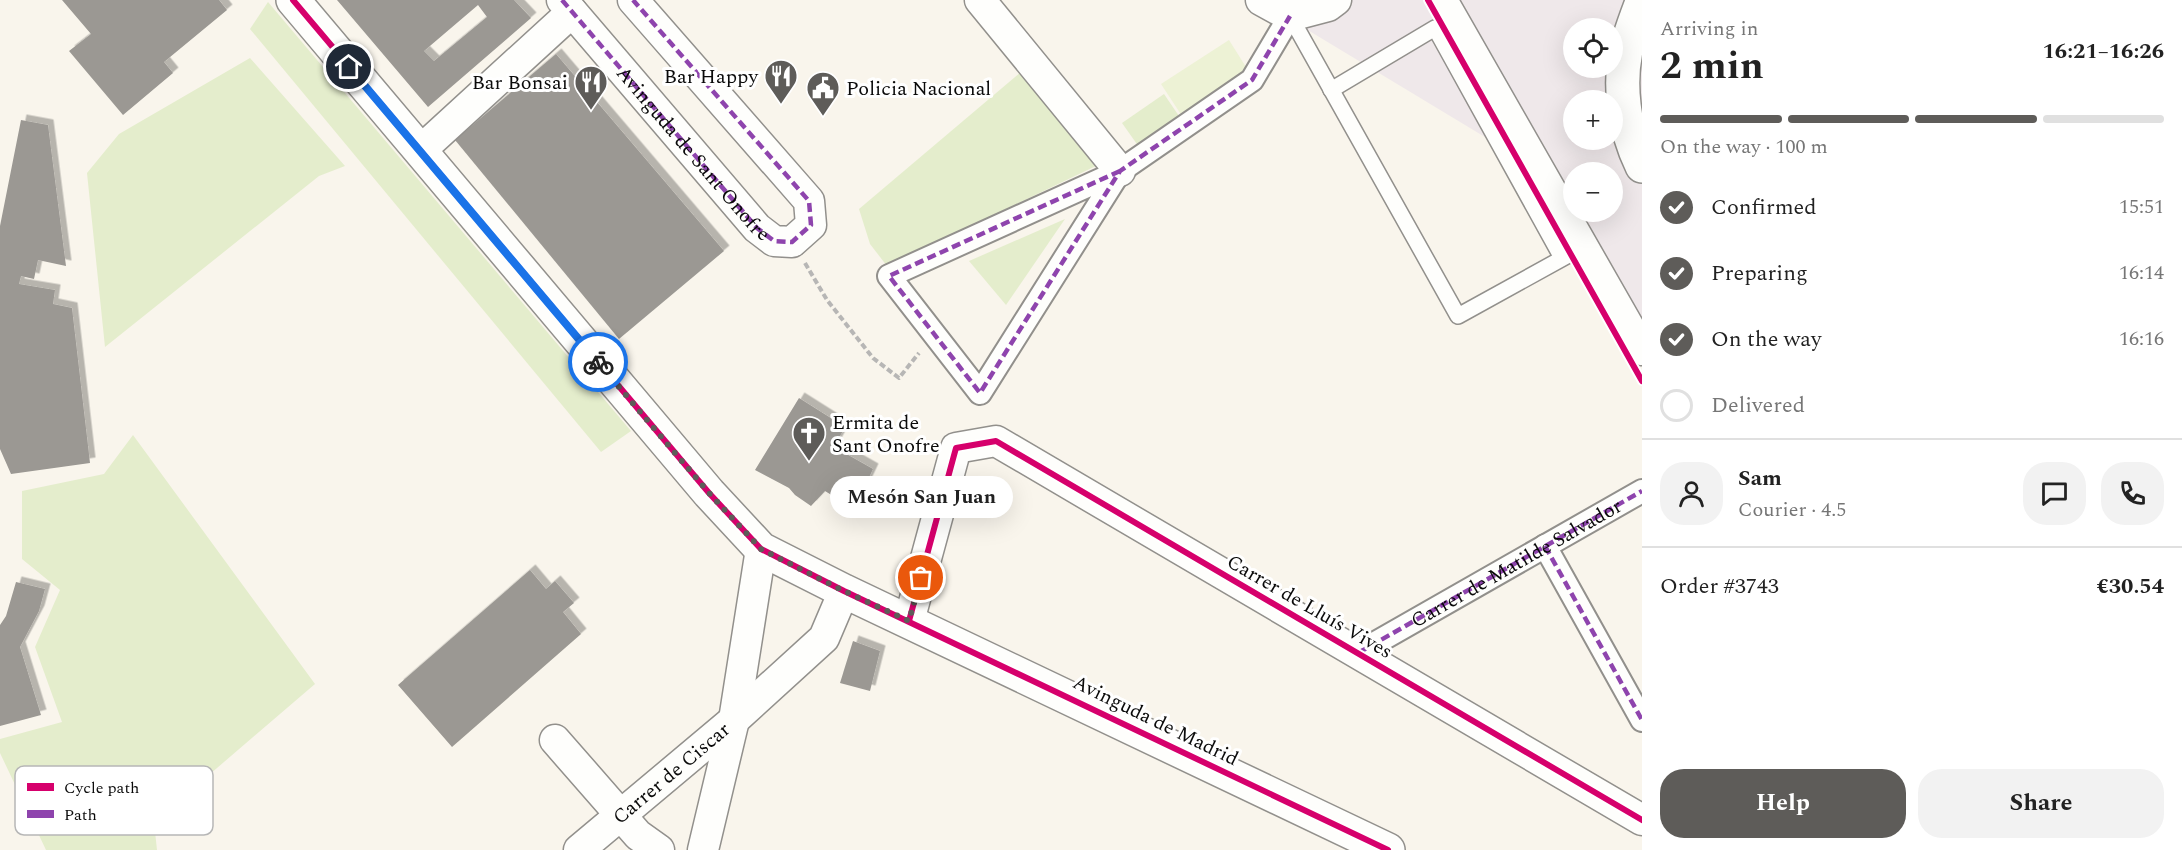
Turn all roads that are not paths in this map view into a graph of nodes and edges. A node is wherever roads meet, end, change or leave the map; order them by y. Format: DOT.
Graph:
graph roads {
  1 [pos="292,0"];
  2 [pos="633,0"];
  3 [pos="980,0"];
  4 [pos="1261,0"];
  5 [pos="1442,0"];
  6 [pos="1326,2"];
  7 [pos="1642,2"];
  8 [pos="567,6"];
  9 [pos="1290,16"];
  10 [pos="1331,90"];
  11 [pos="420,151"];
  12 [pos="1642,166"];
  13 [pos="1120,171"];
  14 [pos="1572,252"];
  15 [pos="1642,350"];
  16 [pos="1642,491"];
  17 [pos="1545,546"];
  18 [pos="761,549"];
  19 [pos="844,591"];
  20 [pos="909,621"];
  21 [pos="1358,653"];
  22 [pos="734,720"];
  23 [pos="1642,720"];
  24 [pos="555,740"];
  25 [pos="621,815"];
  26 [pos="1642,820"];
  27 [pos="579,850"];
  28 [pos="659,850"];
  29 [pos="703,850"];
  30 [pos="1388,850"];
  1 -- 11 [label="street"];
  2 -- 8 [label="street, Avinguda de Sant Onofre"];
  3 -- 13 [label="street"];
  4 -- 9 [label="street"];
  5 -- 14 [label="street"];
  6 -- 9 [label="street"];
  7 -- 12 [label="street"];
  8 -- 11 [label="street"];
  9 -- 10 [label="lane"];
  9 -- 13 [label="street"];
  10 -- 14 [label="lane"];
  10 -- 14 [label="lane"];
  11 -- 18 [label="street"];
  13 -- 13 [label="street"];
  14 -- 15 [label="street"];
  16 -- 17 [label="street, Carrer de Matilde Salvador"];
  17 -- 21 [label="street, Carrer de Matilde Salvador"];
  17 -- 23 [label="street"];
  18 -- 19 [label="street, Avinguda de Madrid"];
  18 -- 22 [label="street"];
  19 -- 20 [label="street, Avinguda de Madrid"];
  19 -- 22 [label="street, Carrer de Ciscar"];
  20 -- 21 [label="street, Carrer de Lluís Vives"];
  20 -- 30 [label="street, Avinguda de Madrid"];
  21 -- 26 [label="street, Carrer de Lluís Vives"];
  22 -- 25 [label="street, Carrer de Ciscar"];
  22 -- 29 [label="street"];
  24 -- 25 [label="street"];
  25 -- 27 [label="street, Carrer de Ciscar"];
  25 -- 28 [label="street"];
}
